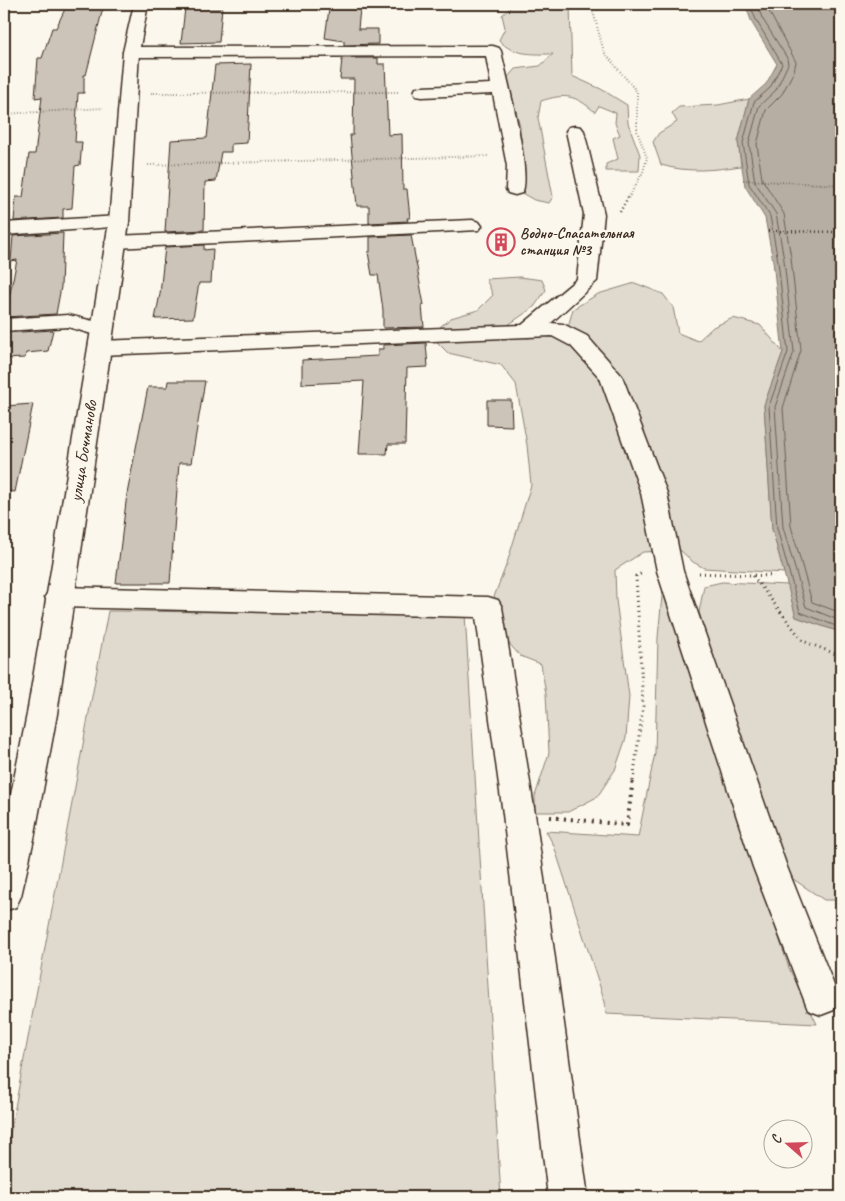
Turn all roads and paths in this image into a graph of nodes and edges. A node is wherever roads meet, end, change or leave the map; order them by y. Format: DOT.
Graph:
graph roads {
  1 [pos="46,4"];
  2 [pos="140,4"];
  3 [pos="560,4"];
  4 [pos="591,4"];
  5 [pos="4,6"];
  6 [pos="570,8"];
  7 [pos="131,52"];
  8 [pos="501,89"];
  9 [pos="422,92"];
  10 [pos="128,100"];
  11 [pos="4,114"];
  12 [pos="576,131"];
  13 [pos="514,155"];
  14 [pos="124,166"];
  15 [pos="743,180"];
  16 [pos="841,185"];
  17 [pos="515,189"];
  18 [pos="472,226"];
  19 [pos="4,228"];
  20 [pos="768,231"];
  21 [pos="117,232"];
  22 [pos="841,232"];
  23 [pos="592,236"];
  24 [pos="4,325"];
  25 [pos="528,331"];
  26 [pos="101,339"];
  27 [pos="670,571"];
  28 [pos="753,576"];
  29 [pos="774,576"];
  30 [pos="60,597"];
  31 [pos="841,656"];
  32 [pos="549,817"];
  33 [pos="11,839"];
  34 [pos="4,896"];
  35 [pos="821,998"];
  36 [pos="568,1197"];
  1 -- 5 [label="path"];
  2 -- 7 [label="street, улица Бочманово"];
  3 -- 6 [label="path"];
  4 -- 23 [label="path"];
  7 -- 8 [label="street"];
  7 -- 10 [label="street, улица Бочманово"];
  8 -- 9 [label="street"];
  8 -- 13 [label="street"];
  9 -- 10 [label="path"];
  10 -- 11 [label="path"];
  10 -- 14 [label="street, улица Бочманово"];
  12 -- 23 [label="street"];
  13 -- 14 [label="path"];
  13 -- 17 [label="street"];
  14 -- 21 [label="street, улица Бочманово"];
  15 -- 16 [label="path"];
  18 -- 21 [label="street"];
  19 -- 21 [label="street"];
  20 -- 22 [label="path"];
  21 -- 26 [label="street, улица Бочманово"];
  23 -- 25 [label="street"];
  24 -- 26 [label="street"];
  25 -- 26 [label="street"];
  25 -- 27 [label="street"];
  26 -- 30 [label="street, улица Бочманово"];
  27 -- 28 [label="path"];
  27 -- 32 [label="path"];
  27 -- 35 [label="street"];
  28 -- 29 [label="path"];
  28 -- 31 [label="path"];
  30 -- 33 [label="street, улица Бочманово"];
  30 -- 36 [label="street"];
  33 -- 34 [label="street, улица Бочманово"];
}
